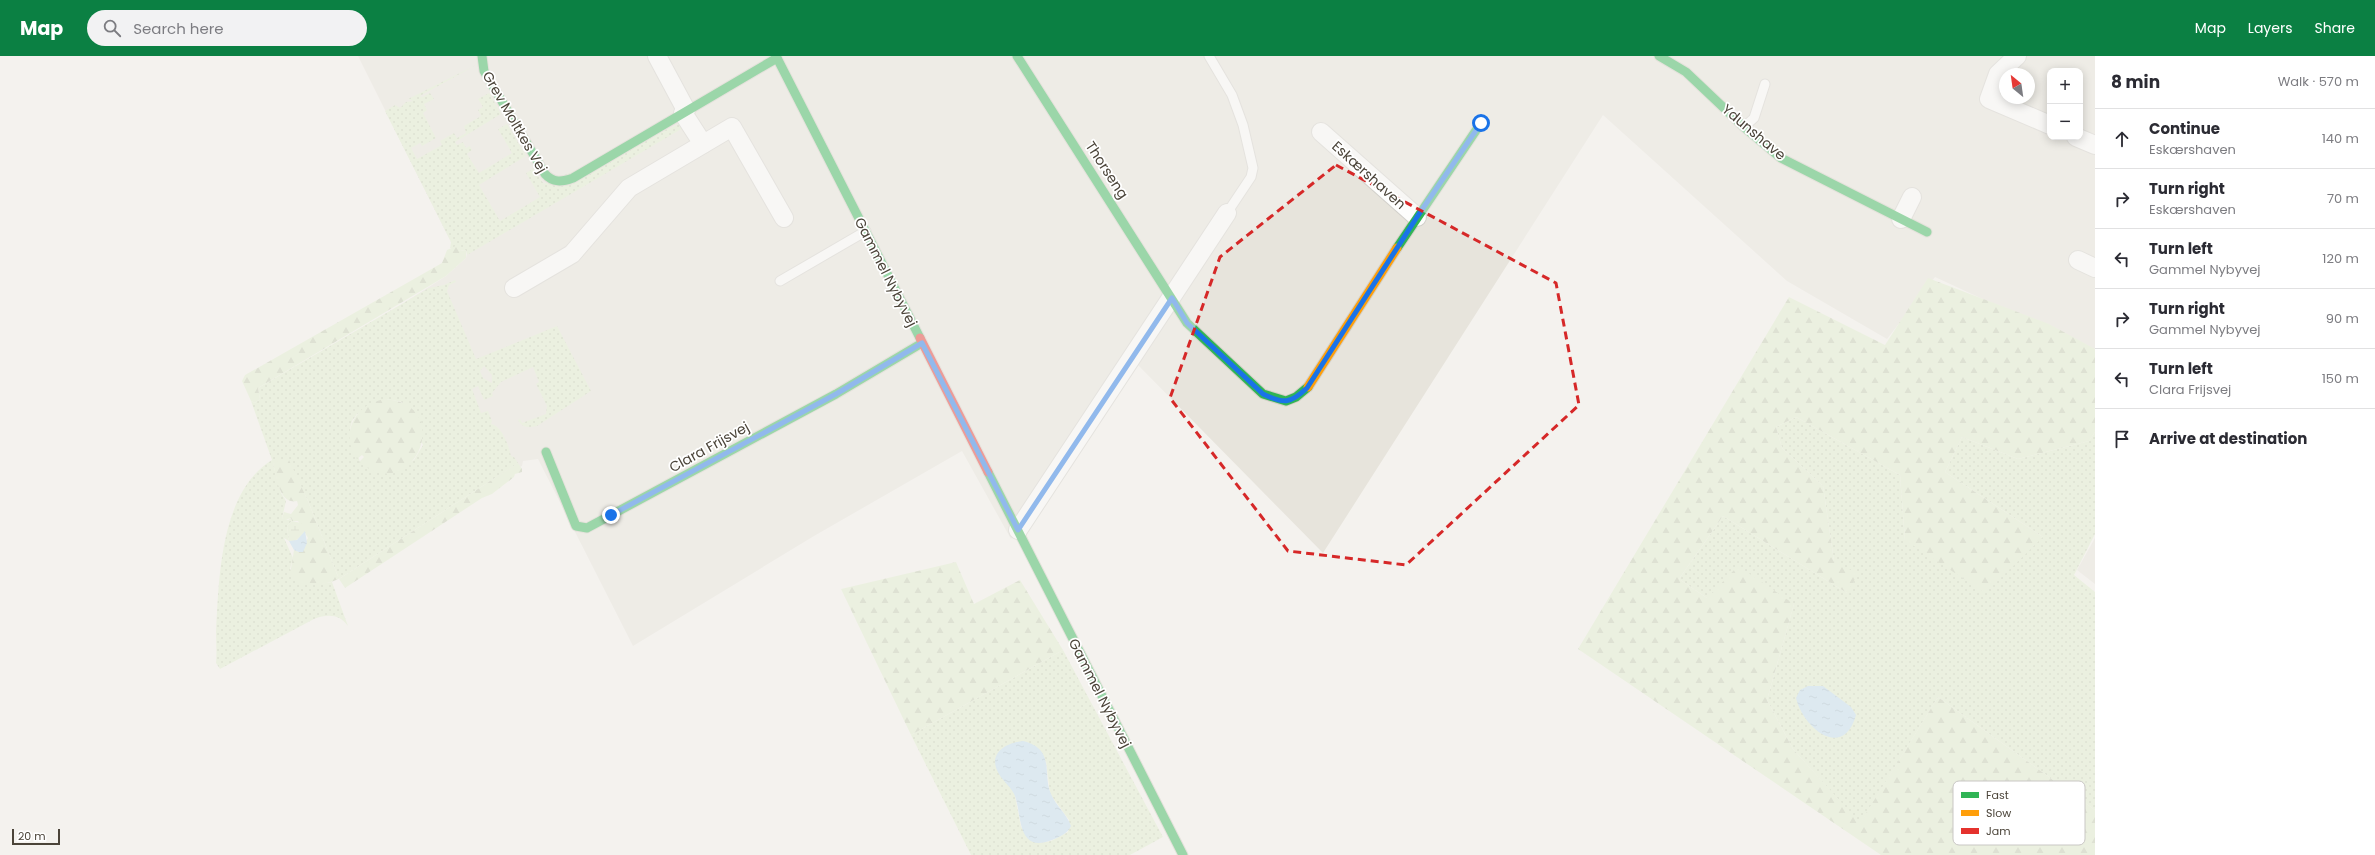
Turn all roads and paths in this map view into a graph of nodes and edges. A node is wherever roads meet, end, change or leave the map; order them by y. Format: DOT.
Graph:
graph roads {
  1 [pos="482,56"];
  2 [pos="657,56"];
  3 [pos="1017,56"];
  4 [pos="1209,56"];
  5 [pos="1659,56"];
  6 [pos="2017,56"];
  7 [pos="777,57"];
  8 [pos="1766,84"];
  9 [pos="684,112"];
  10 [pos="1481,123"];
  11 [pos="2047,124"];
  12 [pos="1744,127"];
  13 [pos="1321,132"];
  14 [pos="2083,140"];
  15 [pos="703,144"];
  16 [pos="2095,145"];
  17 [pos="1912,197"];
  18 [pos="1227,213"];
  19 [pos="1417,217"];
  20 [pos="784,218"];
  21 [pos="1901,219"];
  22 [pos="866,232"];
  23 [pos="1927,232"];
  24 [pos="2078,260"];
  25 [pos="2095,268"];
  26 [pos="780,281"];
  27 [pos="514,288"];
  28 [pos="1172,298"];
  29 [pos="922,343"];
  30 [pos="546,452"];
  31 [pos="1018,530"];
  32 [pos="1183,855"];
  1 -- 9 [label="street, Grev Moltkes Vej"];
  2 -- 9 [label="street"];
  3 -- 28 [label="street, Thorseng"];
  4 -- 18 [label="lane"];
  5 -- 12 [label="street, Ydunshave"];
  6 -- 11 [label="street"];
  7 -- 9 [label="street, Grev Moltkes Vej"];
  7 -- 22 [label="street, Gammel Nybyvej"];
  8 -- 12 [label="lane"];
  9 -- 15 [label="street"];
  10 -- 19 [label="street, Eskærshaven"];
  12 -- 21 [label="street, Ydunshave"];
  13 -- 19 [label="street, Eskærshaven"];
  14 -- 16 [label="street"];
  15 -- 20 [label="street"];
  15 -- 27 [label="street"];
  17 -- 21 [label="street"];
  18 -- 28 [label="street"];
  19 -- 28 [label="street, Eskærshaven"];
  21 -- 23 [label="street, Ydunshave"];
  22 -- 26 [label="lane"];
  22 -- 29 [label="street, Gammel Nybyvej"];
  24 -- 25 [label="street"];
  28 -- 31 [label="street"];
  29 -- 30 [label="street, Clara Frijsvej"];
  29 -- 31 [label="street, Gammel Nybyvej"];
  31 -- 32 [label="street, Gammel Nybyvej"];
}
